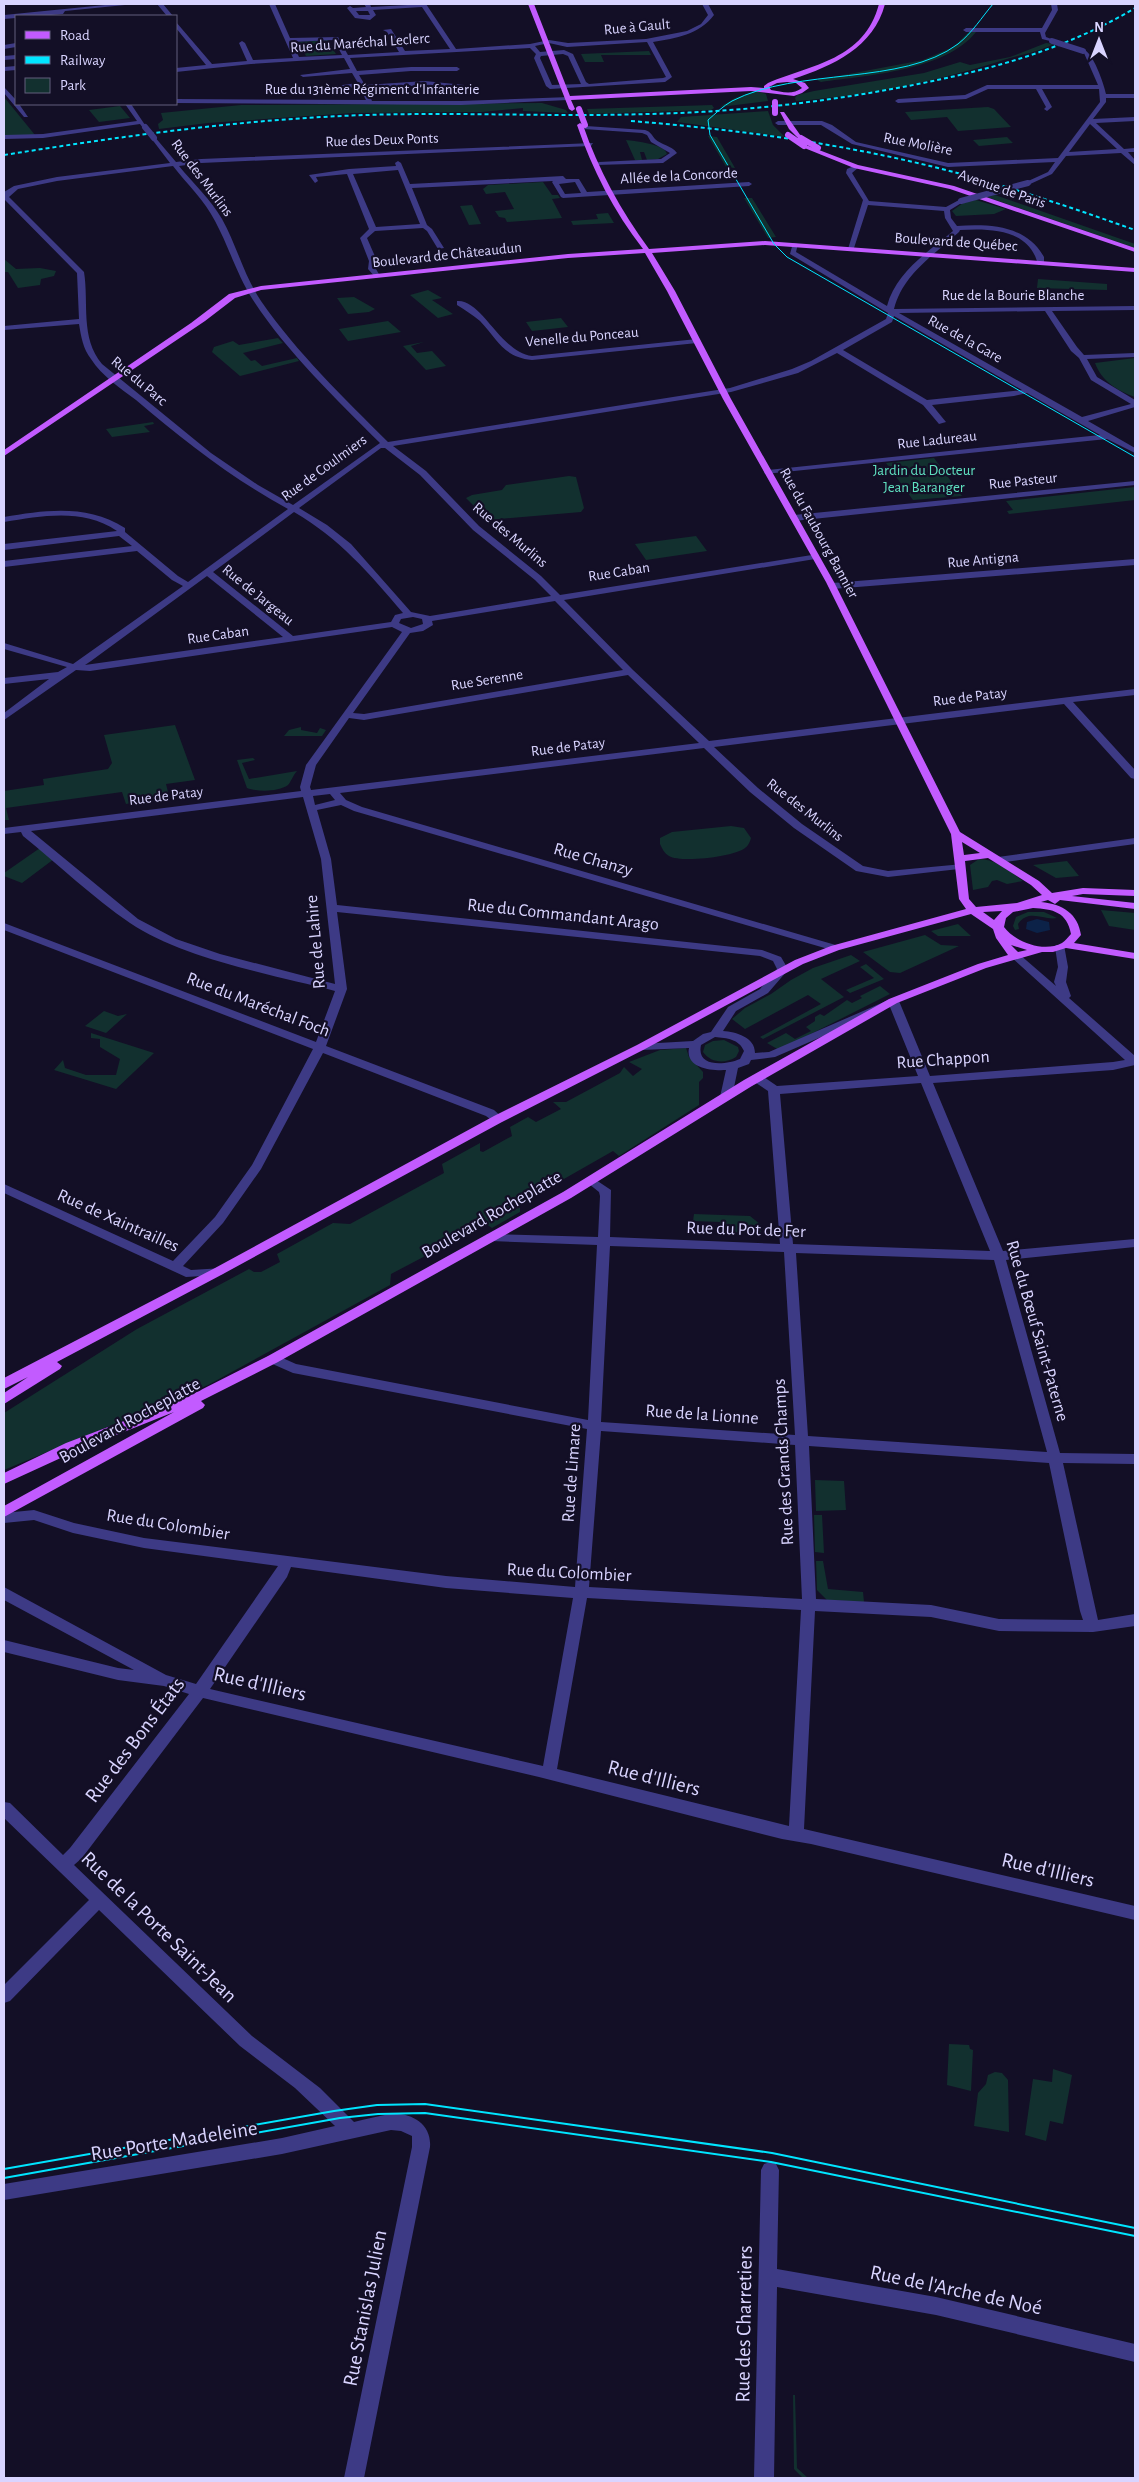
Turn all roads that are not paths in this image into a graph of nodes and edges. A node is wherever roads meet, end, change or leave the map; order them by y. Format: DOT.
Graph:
graph roads {
  1 [pos="57,4"];
  2 [pos="132,4"];
  3 [pos="160,4"];
  4 [pos="272,4"];
  5 [pos="348,4"];
  6 [pos="423,4"];
  7 [pos="531,4"];
  8 [pos="705,4"];
  9 [pos="882,4"];
  10 [pos="885,4"];
  11 [pos="1054,4"];
  12 [pos="368,6"];
  13 [pos="352,10"];
  14 [pos="64,13"];
  15 [pos="34,15"];
  16 [pos="169,15"];
  17 [pos="178,26"];
  18 [pos="386,30"];
  19 [pos="966,30"];
  20 [pos="1044,30"];
  21 [pos="289,40"];
  22 [pos="547,40"];
  23 [pos="649,40"];
  24 [pos="242,43"];
  25 [pos="567,45"];
  26 [pos="531,46"];
  27 [pos="451,50"];
  28 [pos="402,52"];
  29 [pos="564,52"];
  30 [pos="552,53"];
  31 [pos="539,54"];
  32 [pos="347,56"];
  33 [pos="297,60"];
  34 [pos="251,62"];
  35 [pos="210,66"];
  36 [pos="457,69"];
  37 [pos="178,70"];
  38 [pos="355,72"];
  39 [pos="303,75"];
  40 [pos="774,82"];
  41 [pos="586,84"];
  42 [pos="802,84"];
  43 [pos="362,86"];
  44 [pos="1102,86"];
  45 [pos="568,87"];
  46 [pos="322,88"];
  47 [pos="1038,88"];
  48 [pos="4,90"];
  49 [pos="770,90"];
  50 [pos="690,92"];
  51 [pos="797,93"];
  52 [pos="1104,96"];
  53 [pos="1135,96"];
  54 [pos="571,98"];
  55 [pos="178,101"];
  56 [pos="779,101"];
  57 [pos="898,101"];
  58 [pos="369,102"];
  59 [pos="15,103"];
  60 [pos="17,105"];
  61 [pos="129,105"];
  62 [pos="1048,108"];
  63 [pos="26,116"];
  64 [pos="1135,119"];
  65 [pos="1092,121"];
  66 [pos="778,123"];
  67 [pos="787,123"];
  68 [pos="143,124"];
  69 [pos="584,126"];
  70 [pos="1104,133"];
  71 [pos="1080,134"];
  72 [pos="4,137"];
  73 [pos="589,144"];
  74 [pos="1135,150"];
  75 [pos="1123,151"];
  76 [pos="1062,157"];
  77 [pos="173,163"];
  78 [pos="1135,163"];
  79 [pos="600,164"];
  80 [pos="858,165"];
  81 [pos="349,171"];
  82 [pos="564,180"];
  83 [pos="315,181"];
  84 [pos="750,184"];
  85 [pos="407,186"];
  86 [pos="7,191"];
  87 [pos="612,192"];
  88 [pos="585,194"];
  89 [pos="865,203"];
  90 [pos="947,209"];
  91 [pos="424,226"];
  92 [pos="956,228"];
  93 [pos="373,229"];
  94 [pos="1135,242"];
  95 [pos="795,244"];
  96 [pos="440,248"];
  97 [pos="850,248"];
  98 [pos="647,250"];
  99 [pos="1135,250"];
  100 [pos="931,254"];
  101 [pos="1041,263"];
  102 [pos="1135,270"];
  103 [pos="376,276"];
  104 [pos="248,290"];
  105 [pos="460,304"];
  106 [pos="1135,308"];
  107 [pos="1048,310"];
  108 [pos="891,311"];
  109 [pos="83,321"];
  110 [pos="4,328"];
  111 [pos="697,342"];
  112 [pos="838,350"];
  113 [pos="1135,355"];
  114 [pos="1082,357"];
  115 [pos="115,378"];
  116 [pos="1029,390"];
  117 [pos="724,391"];
  118 [pos="926,402"];
  119 [pos="1135,404"];
  120 [pos="1081,420"];
  121 [pos="942,422"];
  122 [pos="1109,436"];
  123 [pos="385,444"];
  124 [pos="1135,451"];
  125 [pos="4,454"];
  126 [pos="768,472"];
  127 [pos="1135,483"];
  128 [pos="293,509"];
  129 [pos="794,518"];
  130 [pos="4,519"];
  131 [pos="121,533"];
  132 [pos="4,547"];
  133 [pos="139,548"];
  134 [pos="815,556"];
  135 [pos="1135,562"];
  136 [pos="4,564"];
  137 [pos="207,572"];
  138 [pos="188,584"];
  139 [pos="832,586"];
  140 [pos="556,598"];
  141 [pos="408,614"];
  142 [pos="428,620"];
  143 [pos="394,624"];
  144 [pos="406,631"];
  145 [pos="291,639"];
  146 [pos="4,646"];
  147 [pos="75,667"];
  148 [pos="630,672"];
  149 [pos="62,674"];
  150 [pos="4,682"];
  151 [pos="1135,692"];
  152 [pos="1067,701"];
  153 [pos="348,715"];
  154 [pos="4,717"];
  155 [pos="899,720"];
  156 [pos="708,745"];
  157 [pos="1135,776"];
  158 [pos="333,791"];
  159 [pos="306,794"];
  160 [pos="342,802"];
  161 [pos="313,808"];
  162 [pos="26,828"];
  163 [pos="4,830"];
  164 [pos="956,834"];
  165 [pos="1135,841"];
  166 [pos="994,858"];
  167 [pos="958,862"];
  168 [pos="1135,894"];
  169 [pos="1050,896"];
  170 [pos="1018,906"];
  171 [pos="1135,906"];
  172 [pos="332,908"];
  173 [pos="973,910"];
  174 [pos="1064,913"];
  175 [pos="4,926"];
  176 [pos="999,928"];
  177 [pos="1063,946"];
  178 [pos="835,948"];
  179 [pos="1041,950"];
  180 [pos="1015,956"];
  181 [pos="1135,956"];
  182 [pos="784,969"];
  183 [pos="341,990"];
  184 [pos="1066,998"];
  185 [pos="893,1001"];
  186 [pos="715,1034"];
  187 [pos="696,1044"];
  188 [pos="320,1047"];
  189 [pos="641,1047"];
  190 [pos="749,1057"];
  191 [pos="1135,1061"];
  192 [pos="732,1067"];
  193 [pos="757,1078"];
  194 [pos="927,1078"];
  195 [pos="774,1090"];
  196 [pos="726,1097"];
  197 [pos="498,1119"];
  198 [pos="590,1180"];
  199 [pos="4,1188"];
  200 [pos="491,1237"];
  201 [pos="606,1242"];
  202 [pos="1135,1242"];
  203 [pos="789,1250"];
  204 [pos="999,1256"];
  205 [pos="176,1266"];
  206 [pos="219,1271"];
  207 [pos="273,1359"];
  208 [pos="4,1384"];
  209 [pos="4,1399"];
  210 [pos="594,1426"];
  211 [pos="802,1442"];
  212 [pos="1055,1458"];
  213 [pos="1135,1459"];
  214 [pos="4,1480"];
  215 [pos="4,1512"];
  216 [pos="4,1518"];
  217 [pos="287,1561"];
  218 [pos="582,1592"];
  219 [pos="4,1593"];
  220 [pos="809,1606"];
  221 [pos="1135,1624"];
  222 [pos="1093,1626"];
  223 [pos="4,1646"];
  224 [pos="164,1680"];
  225 [pos="199,1691"];
  226 [pos="549,1773"];
  227 [pos="4,1808"];
  228 [pos="796,1834"];
  229 [pos="62,1865"];
  230 [pos="98,1901"];
  231 [pos="1135,1912"];
  232 [pos="4,1996"];
  233 [pos="350,2130"];
  234 [pos="421,2147"];
  235 [pos="770,2170"];
  236 [pos="4,2192"];
  237 [pos="767,2276"];
  238 [pos="1135,2353"];
  239 [pos="354,2478"];
  240 [pos="764,2478"];
  1 -- 14 [label="street"];
  2 -- 14 [label="street"];
  3 -- 16 [label="street"];
  4 -- 21 [label="street"];
  5 -- 13 [label="street"];
  6 -- 12 [label="street"];
  6 -- 27 [label="street"];
  7 -- 22 [label="main road, Rue du Faubourg Bannier"];
  8 -- 23 [label="street, Rue à Gault"];
  9 -- 40 [label="main road"];
  10 -- 42 [label="main road"];
  11 -- 20 [label="street"];
  12 -- 13 [label="street"];
  12 -- 13 [label="street"];
  14 -- 15 [label="street"];
  17 -- 35 [label="street"];
  18 -- 28 [label="street"];
  19 -- 20 [label="street"];
  20 -- 44 [label="street, bridge"];
  21 -- 32 [label="street"];
  21 -- 33 [label="street"];
  22 -- 25 [label="street, Rue à Gault"];
  22 -- 26 [label="street, Rue du Maréchal Leclerc"];
  22 -- 30 [label="main road, Rue du Faubourg Bannier"];
  23 -- 25 [label="street, Rue à Gault"];
  23 -- 41 [label="street"];
  24 -- 34 [label="street"];
  25 -- 29 [label="street"];
  26 -- 27 [label="street, Rue du Maréchal Leclerc"];
  26 -- 31 [label="street"];
  27 -- 28 [label="street, Rue du Maréchal Leclerc"];
  27 -- 36 [label="street"];
  28 -- 32 [label="street, Rue du Maréchal Leclerc"];
  29 -- 30 [label="street"];
  29 -- 41 [label="street"];
  30 -- 31 [label="street"];
  30 -- 45 [label="main road, Rue du Faubourg Bannier"];
  31 -- 45 [label="street"];
  32 -- 33 [label="street, Rue du Maréchal Leclerc"];
  32 -- 38 [label="street"];
  33 -- 34 [label="street, Rue du Maréchal Leclerc"];
  34 -- 35 [label="street, Rue du Maréchal Leclerc"];
  35 -- 37 [label="street, Rue du Maréchal Leclerc"];
  36 -- 38 [label="street"];
  36 -- 43 [label="street"];
  38 -- 39 [label="street"];
  38 -- 43 [label="street"];
  40 -- 42 [label="main road"];
  40 -- 49 [label="main road"];
  40 -- 50 [label="main road"];
  41 -- 45 [label="street"];
  42 -- 51 [label="main road"];
  43 -- 46 [label="street"];
  43 -- 58 [label="street"];
  44 -- 47 [label="street"];
  44 -- 52 [label="street"];
  45 -- 54 [label="main road, Rue du Faubourg Bannier"];
  47 -- 57 [label="street"];
  47 -- 62 [label="street"];
  48 -- 59 [label="street"];
  49 -- 50 [label="main road"];
  49 -- 51 [label="main road"];
  49 -- 56 [label="main road, Avenue de Paris"];
  50 -- 54 [label="main road"];
  51 -- 56 [label="main road"];
  52 -- 53 [label="street"];
  52 -- 65 [label="street"];
  54 -- 58 [label="street, Rue du 131ème Régiment d'Infanterie"];
  54 -- 69 [label="main road, Rue du Faubourg Bannier"];
  55 -- 58 [label="street, Rue du 131ème Régiment d'Infanterie"];
  56 -- 66 [label="main road, Avenue de Paris, bridge"];
  56 -- 67 [label="main road, Avenue de Paris"];
  60 -- 63 [label="street"];
  61 -- 68 [label="street, Rue des Murlins"];
  64 -- 65 [label="street"];
  65 -- 70 [label="street"];
  65 -- 71 [label="street"];
  66 -- 67 [label="street, Rue Molière"];
  66 -- 80 [label="main road, Avenue de Paris, bridge"];
  67 -- 76 [label="street, Rue Molière"];
  67 -- 80 [label="main road, Avenue de Paris, bridge"];
  68 -- 72 [label="street"];
  68 -- 77 [label="street, Rue des Murlins, bridge"];
  69 -- 73 [label="main road, Rue du Faubourg Bannier"];
  69 -- 79 [label="street"];
  70 -- 71 [label="street"];
  70 -- 75 [label="street"];
  71 -- 76 [label="street"];
  73 -- 77 [label="street, Rue des Deux Ponts"];
  73 -- 79 [label="main road, Rue du Faubourg Bannier"];
  73 -- 87 [label="main road, Rue du Faubourg Bannier"];
  74 -- 75 [label="street, Rue Molière"];
  75 -- 76 [label="street, Rue Molière"];
  75 -- 78 [label="street"];
  76 -- 90 [label="street, bridge"];
  77 -- 86 [label="street, Rue du Parc"];
  77 -- 104 [label="street, Rue des Murlins"];
  79 -- 87 [label="main road, Rue du Faubourg Bannier"];
  80 -- 89 [label="street"];
  80 -- 94 [label="main road, Avenue de Paris"];
  80 -- 99 [label="main road, Avenue de Paris"];
  81 -- 83 [label="street"];
  81 -- 85 [label="street"];
  81 -- 93 [label="street"];
  82 -- 85 [label="street"];
  82 -- 88 [label="street"];
  82 -- 88 [label="street, Allée de la Concorde"];
  84 -- 87 [label="street, Allée de la Concorde"];
  85 -- 91 [label="street"];
  86 -- 109 [label="street, Rue du Parc"];
  87 -- 88 [label="street, Allée de la Concorde"];
  87 -- 98 [label="main road, Rue du Faubourg Bannier"];
  89 -- 90 [label="street"];
  89 -- 97 [label="street"];
  90 -- 92 [label="street"];
  91 -- 93 [label="street"];
  91 -- 96 [label="street"];
  92 -- 100 [label="street"];
  92 -- 101 [label="street"];
  93 -- 103 [label="street"];
  95 -- 97 [label="main road, Boulevard de Québec"];
  95 -- 98 [label="main road, Boulevard de Québec"];
  95 -- 108 [label="street, Rue de la Gare"];
  97 -- 100 [label="main road, Boulevard de Québec"];
  98 -- 103 [label="main road, Boulevard de Châteaudun"];
  98 -- 111 [label="main road, Rue du Faubourg Bannier"];
  100 -- 101 [label="main road, Boulevard de Québec"];
  100 -- 108 [label="street"];
  101 -- 102 [label="main road, Boulevard de Québec"];
  103 -- 104 [label="main road, Boulevard de Châteaudun"];
  104 -- 115 [label="main road, Boulevard de Châteaudun"];
  104 -- 123 [label="street, Rue des Murlins"];
  105 -- 111 [label="street, Venelle du Ponceau"];
  106 -- 107 [label="street, Rue de la Bourie Blanche"];
  107 -- 108 [label="street, Rue de la Bourie Blanche"];
  107 -- 114 [label="street"];
  108 -- 112 [label="street, Rue de Coulmiers"];
  108 -- 116 [label="street, Rue de la Gare"];
  109 -- 110 [label="street"];
  109 -- 115 [label="street, Rue du Parc"];
  111 -- 117 [label="main road, Rue du Faubourg Bannier"];
  112 -- 117 [label="street, Rue de Coulmiers"];
  112 -- 118 [label="street"];
  113 -- 114 [label="street"];
  114 -- 119 [label="street"];
  115 -- 125 [label="main road, Boulevard de Châteaudun"];
  115 -- 128 [label="street, Rue du Parc"];
  116 -- 118 [label="street"];
  116 -- 120 [label="street, Rue de la Gare"];
  117 -- 123 [label="street, Rue de Coulmiers"];
  117 -- 126 [label="main road, Rue du Faubourg Bannier"];
  118 -- 121 [label="street"];
  119 -- 120 [label="street"];
  120 -- 122 [label="street, Rue de la Gare"];
  122 -- 124 [label="street, Rue de la Gare"];
  122 -- 126 [label="street, Rue Ladureau"];
  123 -- 128 [label="street, Rue de Coulmiers"];
  123 -- 140 [label="street, Rue des Murlins"];
  126 -- 129 [label="main road, Rue du Faubourg Bannier"];
  127 -- 129 [label="street, Rue Pasteur"];
  128 -- 137 [label="street, Rue de Coulmiers"];
  128 -- 141 [label="street, Rue du Parc"];
  129 -- 134 [label="main road, Rue du Faubourg Bannier"];
  130 -- 131 [label="street"];
  131 -- 132 [label="street"];
  131 -- 133 [label="street"];
  133 -- 136 [label="street"];
  133 -- 138 [label="street"];
  134 -- 139 [label="main road, Rue du Faubourg Bannier"];
  134 -- 140 [label="street, Rue Caban"];
  135 -- 139 [label="street, Rue Antigna"];
  137 -- 138 [label="street, Rue de Coulmiers"];
  137 -- 145 [label="street, Rue de Jargeau"];
  138 -- 147 [label="street, Rue de Coulmiers"];
  139 -- 155 [label="main road, Rue du Faubourg Bannier"];
  140 -- 142 [label="street, Rue Caban"];
  140 -- 148 [label="street, Rue des Murlins"];
  141 -- 142 [label="street, Rue Caban"];
  141 -- 143 [label="street, Rue Caban"];
  142 -- 144 [label="street, Rue Caban"];
  143 -- 144 [label="street"];
  143 -- 145 [label="street, Rue Caban"];
  144 -- 153 [label="street"];
  145 -- 147 [label="street, Rue Caban"];
  146 -- 147 [label="street"];
  147 -- 149 [label="street, Rue de Coulmiers"];
  148 -- 153 [label="street, Rue Serenne"];
  148 -- 156 [label="street, Rue des Murlins"];
  149 -- 150 [label="street"];
  149 -- 154 [label="street, Rue de Coulmiers"];
  151 -- 152 [label="street, Rue de Patay"];
  152 -- 155 [label="street, Rue de Patay"];
  152 -- 157 [label="street"];
  153 -- 159 [label="street"];
  155 -- 156 [label="street, Rue de Patay"];
  155 -- 164 [label="main road, Rue du Faubourg Bannier"];
  156 -- 158 [label="street, Rue de Patay"];
  156 -- 167 [label="street, Rue des Murlins"];
  158 -- 159 [label="street, Rue de Patay"];
  158 -- 160 [label="street, Rue Chanzy"];
  159 -- 161 [label="street, Rue de Lahire"];
  159 -- 162 [label="street, Rue de Patay"];
  160 -- 161 [label="street"];
  160 -- 178 [label="street, Rue Chanzy"];
  161 -- 172 [label="street, Rue de Lahire"];
  162 -- 163 [label="street, Rue de Patay"];
  162 -- 183 [label="street"];
  164 -- 166 [label="main road"];
  164 -- 167 [label="main road, Rue du Faubourg Bannier"];
  165 -- 166 [label="street"];
  166 -- 167 [label="main road"];
  166 -- 169 [label="main road"];
  167 -- 173 [label="main road, Rue du Faubourg Bannier"];
  168 -- 169 [label="main road"];
  169 -- 170 [label="main road"];
  169 -- 171 [label="main road"];
  169 -- 174 [label="main road"];
  170 -- 173 [label="main road"];
  170 -- 174 [label="main road"];
  170 -- 176 [label="main road"];
  172 -- 182 [label="street, Rue du Commandant Arago"];
  172 -- 183 [label="street, Rue de Lahire"];
  173 -- 176 [label="main road"];
  173 -- 178 [label="main road"];
  174 -- 177 [label="main road"];
  175 -- 188 [label="street, Rue du Maréchal Foch"];
  176 -- 179 [label="main road"];
  176 -- 180 [label="main road"];
  177 -- 179 [label="main road, Boulevard Rocheplatte"];
  177 -- 181 [label="main road, Boulevard Rocheplatte"];
  177 -- 184 [label="street"];
  178 -- 182 [label="main road"];
  179 -- 180 [label="main road, Boulevard Rocheplatte"];
  180 -- 184 [label="street"];
  180 -- 185 [label="main road, Boulevard Rocheplatte"];
  182 -- 186 [label="street"];
  182 -- 189 [label="main road"];
  183 -- 188 [label="street, Rue de Lahire"];
  184 -- 191 [label="street"];
  185 -- 190 [label="street, Boulevard Rocheplatte"];
  185 -- 193 [label="main road, Boulevard Rocheplatte"];
  185 -- 194 [label="street, Rue du Bœuf Saint-Paterne"];
  186 -- 187 [label="street"];
  186 -- 190 [label="street"];
  187 -- 189 [label="street"];
  187 -- 192 [label="street"];
  188 -- 197 [label="street, Rue du Maréchal Foch"];
  188 -- 205 [label="street, Rue de Lahire"];
  189 -- 197 [label="main road"];
  190 -- 192 [label="street, Boulevard Rocheplatte"];
  191 -- 194 [label="street, Rue Chappon"];
  192 -- 196 [label="street"];
  193 -- 195 [label="street"];
  193 -- 196 [label="main road, Boulevard Rocheplatte"];
  194 -- 195 [label="street, Rue Chappon"];
  194 -- 204 [label="street, Rue du Bœuf Saint-Paterne"];
  195 -- 203 [label="street, Rue des Grands Champs"];
  196 -- 198 [label="main road, Boulevard Rocheplatte"];
  197 -- 206 [label="main road"];
  198 -- 200 [label="main road, Boulevard Rocheplatte"];
  198 -- 201 [label="street, Rue de Limare"];
  199 -- 205 [label="street, Rue de Xaintrailles"];
  200 -- 201 [label="street, Rue du Pot de Fer"];
  200 -- 207 [label="main road, Boulevard Rocheplatte"];
  201 -- 203 [label="street, Rue du Pot de Fer"];
  201 -- 210 [label="street, Rue de Limare"];
  202 -- 204 [label="street, Rue du Pot de Fer"];
  203 -- 204 [label="street, Rue du Pot de Fer"];
  203 -- 211 [label="street, Rue des Grands Champs"];
  204 -- 212 [label="street, Rue du Bœuf Saint-Paterne"];
  205 -- 206 [label="street, Rue de Xaintrailles"];
  206 -- 208 [label="main road"];
  206 -- 209 [label="main road"];
  207 -- 210 [label="street, Rue de la Lionne"];
  207 -- 214 [label="main road, Boulevard Rocheplatte"];
  207 -- 215 [label="main road, Boulevard Rocheplatte"];
  210 -- 211 [label="street, Rue de la Lionne"];
  210 -- 218 [label="street, Rue de Limare"];
  211 -- 212 [label="street, Rue de la Lionne"];
  211 -- 220 [label="street, Rue des Grands Champs"];
  212 -- 213 [label="street, Rue de la Lionne"];
  212 -- 222 [label="street, Rue du Bœuf Saint-Paterne"];
  216 -- 217 [label="street, Rue du Colombier"];
  217 -- 218 [label="street, Rue du Colombier"];
  217 -- 225 [label="street, Rue des Bons États"];
  218 -- 220 [label="street, Rue du Colombier"];
  218 -- 226 [label="street, Rue de Limare"];
  219 -- 224 [label="street, Rue d'Illiers"];
  220 -- 222 [label="street, Rue du Colombier"];
  220 -- 228 [label="street, Rue des Grands Champs"];
  221 -- 222 [label="street, Rue du Colombier"];
  223 -- 224 [label="street, Rue d'Illiers"];
  224 -- 225 [label="street, Rue d'Illiers"];
  225 -- 226 [label="street, Rue d'Illiers"];
  225 -- 229 [label="street, Rue des Bons États"];
  226 -- 228 [label="street, Rue d'Illiers"];
  227 -- 229 [label="street, Rue de la Porte Saint-Jean"];
  228 -- 231 [label="street, Rue d'Illiers"];
  229 -- 230 [label="street, Rue de la Porte Saint-Jean"];
  230 -- 232 [label="street"];
  230 -- 233 [label="street, Rue de la Porte Saint-Jean"];
  233 -- 234 [label="street, Rue Porte Madeleine"];
  233 -- 236 [label="street, Rue Porte Madeleine"];
  234 -- 239 [label="street, Rue Stanislas Julien"];
  235 -- 237 [label="street, Rue des Charretiers"];
  237 -- 238 [label="street, Rue de l'Arche de Noé"];
  237 -- 240 [label="street, Rue des Charretiers"];
}
